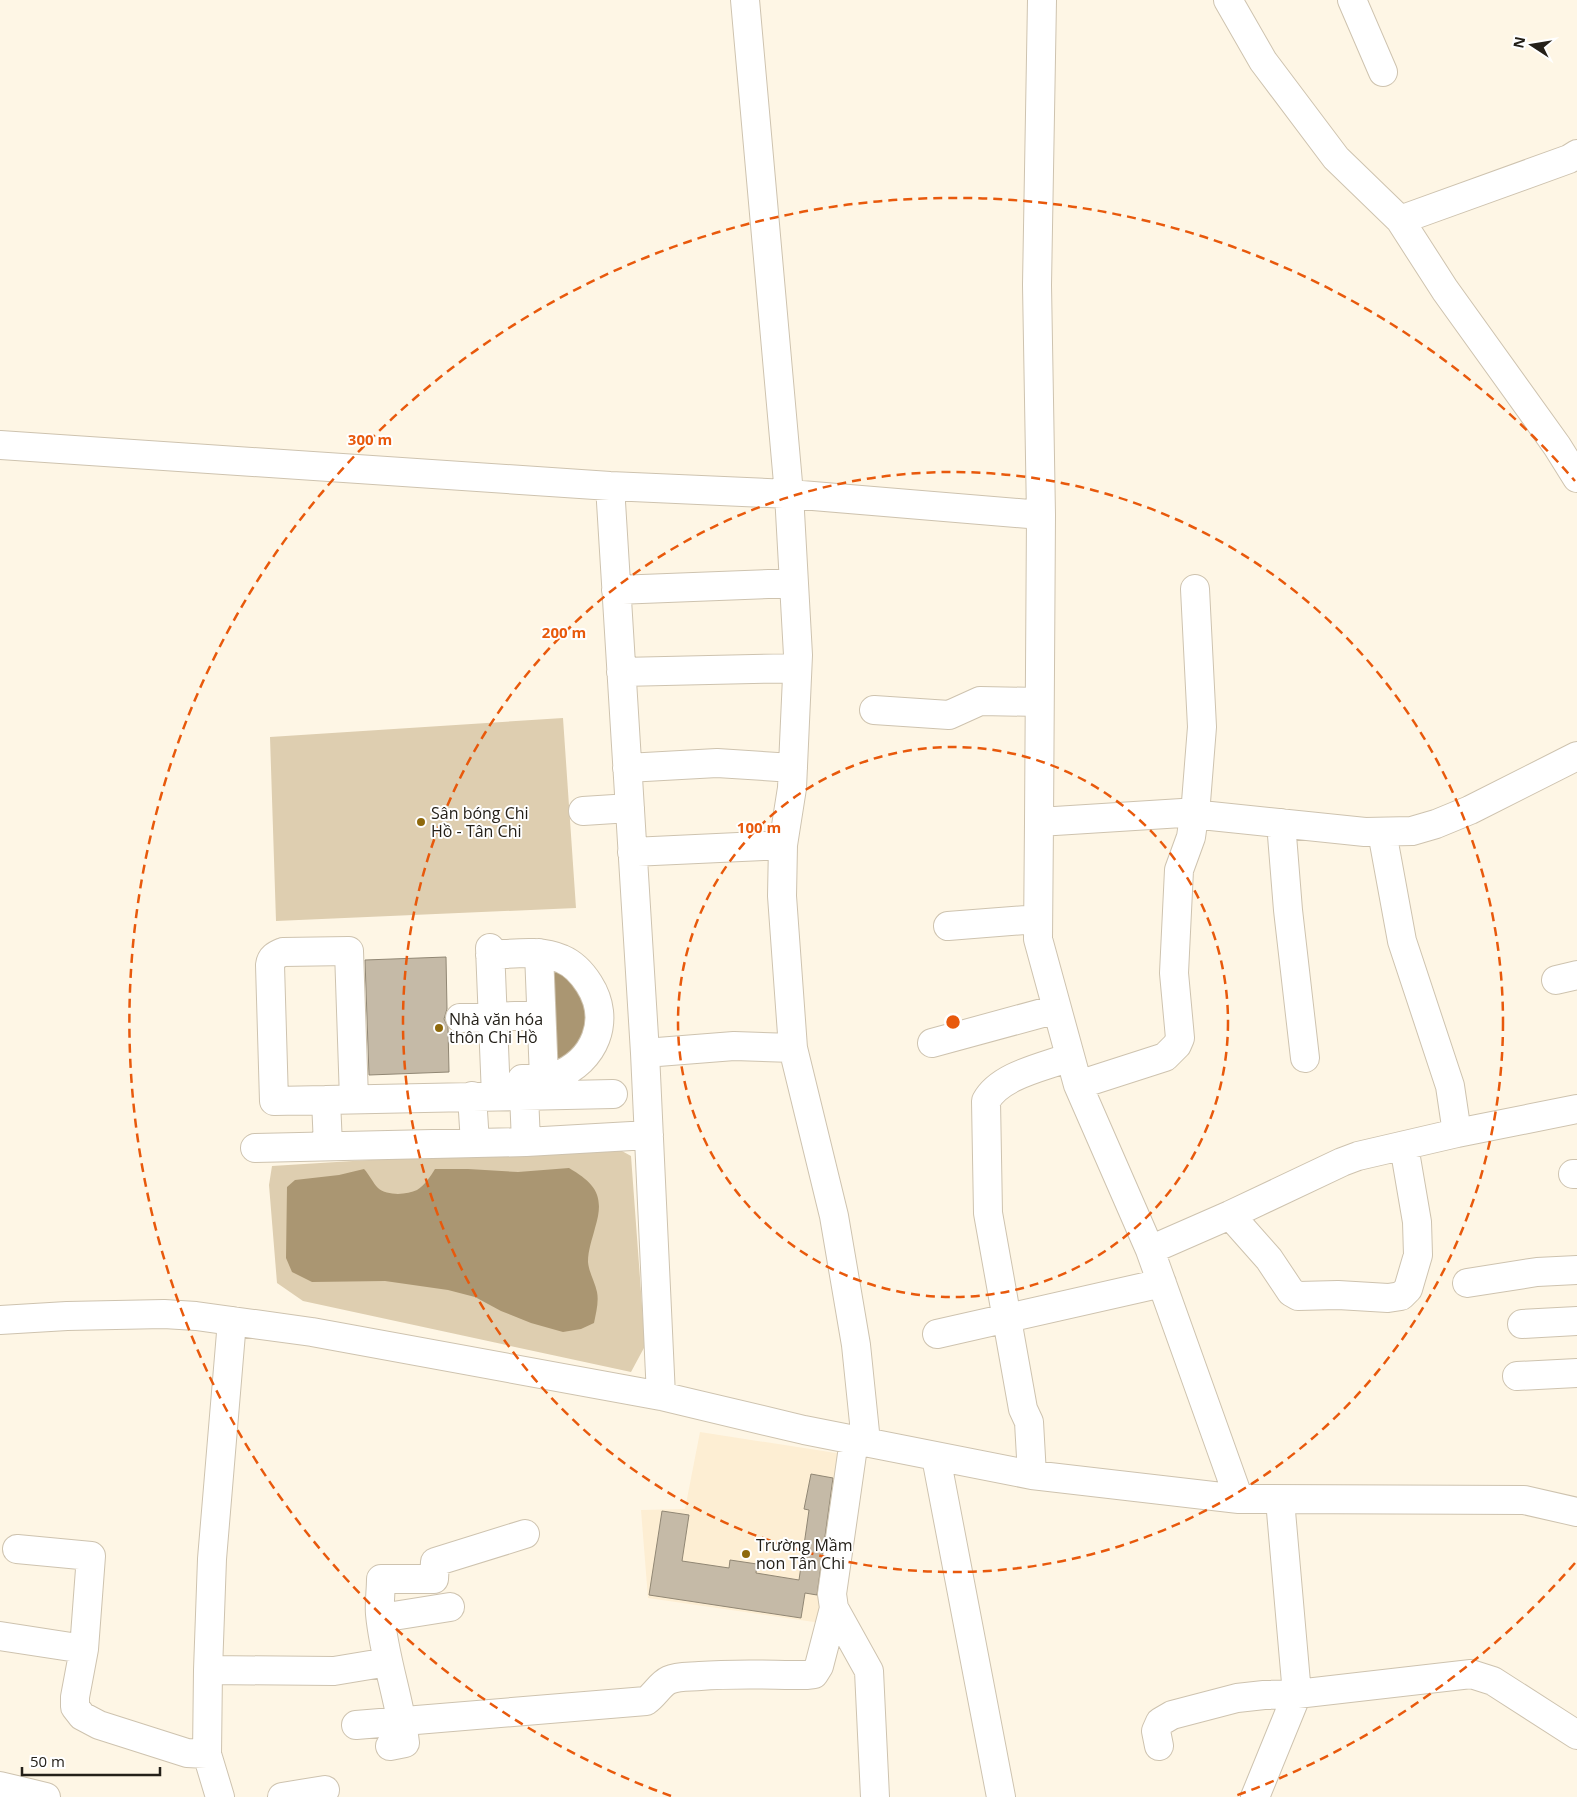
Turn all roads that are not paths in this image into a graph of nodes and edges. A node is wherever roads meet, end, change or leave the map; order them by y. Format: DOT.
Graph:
graph roads {
  1 [pos="745,0"];
  2 [pos="1042,0"];
  3 [pos="1228,0"];
  4 [pos="1352,0"];
  5 [pos="1383,72"];
  6 [pos="1577,154"];
  7 [pos="1400,220"];
  8 [pos="0,445"];
  9 [pos="1577,478"];
  10 [pos="610,486"];
  11 [pos="789,494"];
  12 [pos="1041,515"];
  13 [pos="794,583"];
  14 [pos="1195,589"];
  15 [pos="616,590"];
  16 [pos="797,668"];
  17 [pos="622,672"];
  18 [pos="1039,702"];
  19 [pos="874,710"];
  20 [pos="1577,756"];
  21 [pos="627,768"];
  22 [pos="793,768"];
  23 [pos="630,808"];
  24 [pos="583,811"];
  25 [pos="1195,813"];
  26 [pos="1038,822"];
  27 [pos="1282,823"];
  28 [pos="1382,832"];
  29 [pos="784,845"];
  30 [pos="632,852"];
  31 [pos="1038,918"];
  32 [pos="948,926"];
  33 [pos="539,954"];
  34 [pos="1058,1009"];
  35 [pos="542,1015"];
  36 [pos="493,1017"];
  37 [pos="460,1018"];
  38 [pos="932,1042"];
  39 [pos="793,1048"];
  40 [pos="645,1053"];
  41 [pos="1070,1057"];
  42 [pos="1305,1058"];
  43 [pos="1078,1085"];
  44 [pos="534,1087"];
  45 [pos="488,1091"];
  46 [pos="612,1094"];
  47 [pos="354,1099"];
  48 [pos="326,1100"];
  49 [pos="1577,1109"];
  50 [pos="1457,1133"];
  51 [pos="649,1135"];
  52 [pos="526,1142"];
  53 [pos="475,1143"];
  54 [pos="328,1146"];
  55 [pos="1404,1146"];
  56 [pos="256,1148"];
  57 [pos="1230,1215"];
  58 [pos="1150,1250"];
  59 [pos="1577,1270"];
  60 [pos="1162,1283"];
  61 [pos="1467,1283"];
  62 [pos="1007,1318"];
  63 [pos="0,1320"];
  64 [pos="232,1321"];
  65 [pos="1577,1321"];
  66 [pos="1522,1324"];
  67 [pos="936,1334"];
  68 [pos="1577,1373"];
  69 [pos="1517,1376"];
  70 [pos="662,1396"];
  71 [pos="860,1441"];
  72 [pos="936,1457"];
  73 [pos="1032,1476"];
  74 [pos="1239,1499"];
  75 [pos="1280,1500"];
  76 [pos="1577,1512"];
  77 [pos="525,1534"];
  78 [pos="17,1549"];
  79 [pos="450,1607"];
  80 [pos="834,1608"];
  81 [pos="381,1618"];
  82 [pos="0,1636"];
  83 [pos="84,1649"];
  84 [pos="388,1662"];
  85 [pos="208,1670"];
  86 [pos="1297,1694"];
  87 [pos="402,1722"];
  88 [pos="356,1725"];
  89 [pos="1577,1735"];
  90 [pos="390,1746"];
  91 [pos="1159,1746"];
  92 [pos="207,1754"];
  93 [pos="0,1786"];
  94 [pos="325,1790"];
  95 [pos="46,1797"];
  96 [pos="220,1797"];
  97 [pos="282,1797"];
  98 [pos="875,1797"];
  99 [pos="1002,1797"];
  100 [pos="1255,1797"];
  1 -- 11 [label="street"];
  2 -- 12 [label="street"];
  3 -- 7 [label="street"];
  4 -- 5 [label="street"];
  6 -- 7 [label="street"];
  7 -- 9 [label="street"];
  8 -- 10 [label="street"];
  10 -- 11 [label="street"];
  10 -- 15 [label="street"];
  11 -- 12 [label="street"];
  11 -- 13 [label="street"];
  12 -- 18 [label="street"];
  13 -- 15 [label="street"];
  13 -- 16 [label="street"];
  14 -- 25 [label="street"];
  15 -- 17 [label="street"];
  16 -- 17 [label="street"];
  16 -- 22 [label="street"];
  17 -- 21 [label="street"];
  18 -- 19 [label="street"];
  18 -- 26 [label="street"];
  20 -- 28 [label="street"];
  21 -- 22 [label="street"];
  21 -- 23 [label="street"];
  22 -- 29 [label="street"];
  23 -- 24 [label="street"];
  23 -- 30 [label="street"];
  25 -- 26 [label="street"];
  25 -- 27 [label="street"];
  25 -- 43 [label="street"];
  26 -- 31 [label="street"];
  27 -- 28 [label="street"];
  27 -- 42 [label="street"];
  28 -- 50 [label="street"];
  29 -- 30 [label="street"];
  29 -- 39 [label="street"];
  30 -- 40 [label="street"];
  31 -- 32 [label="street"];
  31 -- 34 [label="street"];
  33 -- 35 [label="street"];
  33 -- 36 [label="street"];
  33 -- 44 [label="street"];
  34 -- 38 [label="street"];
  34 -- 41 [label="street"];
  35 -- 36 [label="street"];
  35 -- 44 [label="street"];
  36 -- 37 [label="street"];
  36 -- 45 [label="street"];
  39 -- 40 [label="street"];
  39 -- 71 [label="street"];
  40 -- 51 [label="street"];
  41 -- 43 [label="street"];
  41 -- 62 [label="street"];
  43 -- 58 [label="street"];
  44 -- 45 [label="street"];
  44 -- 46 [label="street"];
  44 -- 52 [label="street"];
  45 -- 47 [label="street"];
  45 -- 53 [label="street"];
  47 -- 48 [label="street"];
  47 -- 48 [label="street"];
  48 -- 54 [label="street"];
  49 -- 50 [label="street"];
  50 -- 55 [label="street"];
  51 -- 52 [label="street"];
  51 -- 70 [label="street"];
  52 -- 53 [label="street"];
  53 -- 54 [label="street"];
  54 -- 56 [label="street"];
  55 -- 57 [label="street"];
  55 -- 57 [label="street"];
  57 -- 58 [label="street"];
  58 -- 60 [label="street"];
  59 -- 61 [label="street"];
  60 -- 62 [label="street"];
  60 -- 74 [label="street"];
  62 -- 67 [label="street"];
  62 -- 73 [label="street"];
  63 -- 64 [label="street"];
  64 -- 70 [label="street"];
  64 -- 85 [label="street"];
  65 -- 66 [label="street"];
  68 -- 69 [label="street"];
  70 -- 71 [label="street"];
  71 -- 72 [label="street"];
  71 -- 80 [label="street"];
  72 -- 73 [label="street"];
  72 -- 99 [label="street"];
  73 -- 74 [label="street"];
  74 -- 75 [label="street"];
  75 -- 76 [label="street"];
  75 -- 86 [label="street"];
  77 -- 81 [label="street"];
  78 -- 83 [label="street"];
  79 -- 81 [label="street"];
  80 -- 87 [label="street"];
  80 -- 98 [label="street"];
  81 -- 84 [label="street"];
  82 -- 83 [label="street"];
  83 -- 92 [label="street"];
  84 -- 85 [label="street"];
  84 -- 87 [label="street"];
  85 -- 92 [label="street"];
  86 -- 89 [label="street"];
  86 -- 91 [label="street"];
  86 -- 100 [label="street"];
  87 -- 88 [label="street"];
  87 -- 90 [label="street"];
  92 -- 96 [label="street"];
  93 -- 95 [label="street"];
  94 -- 97 [label="street"];
}
